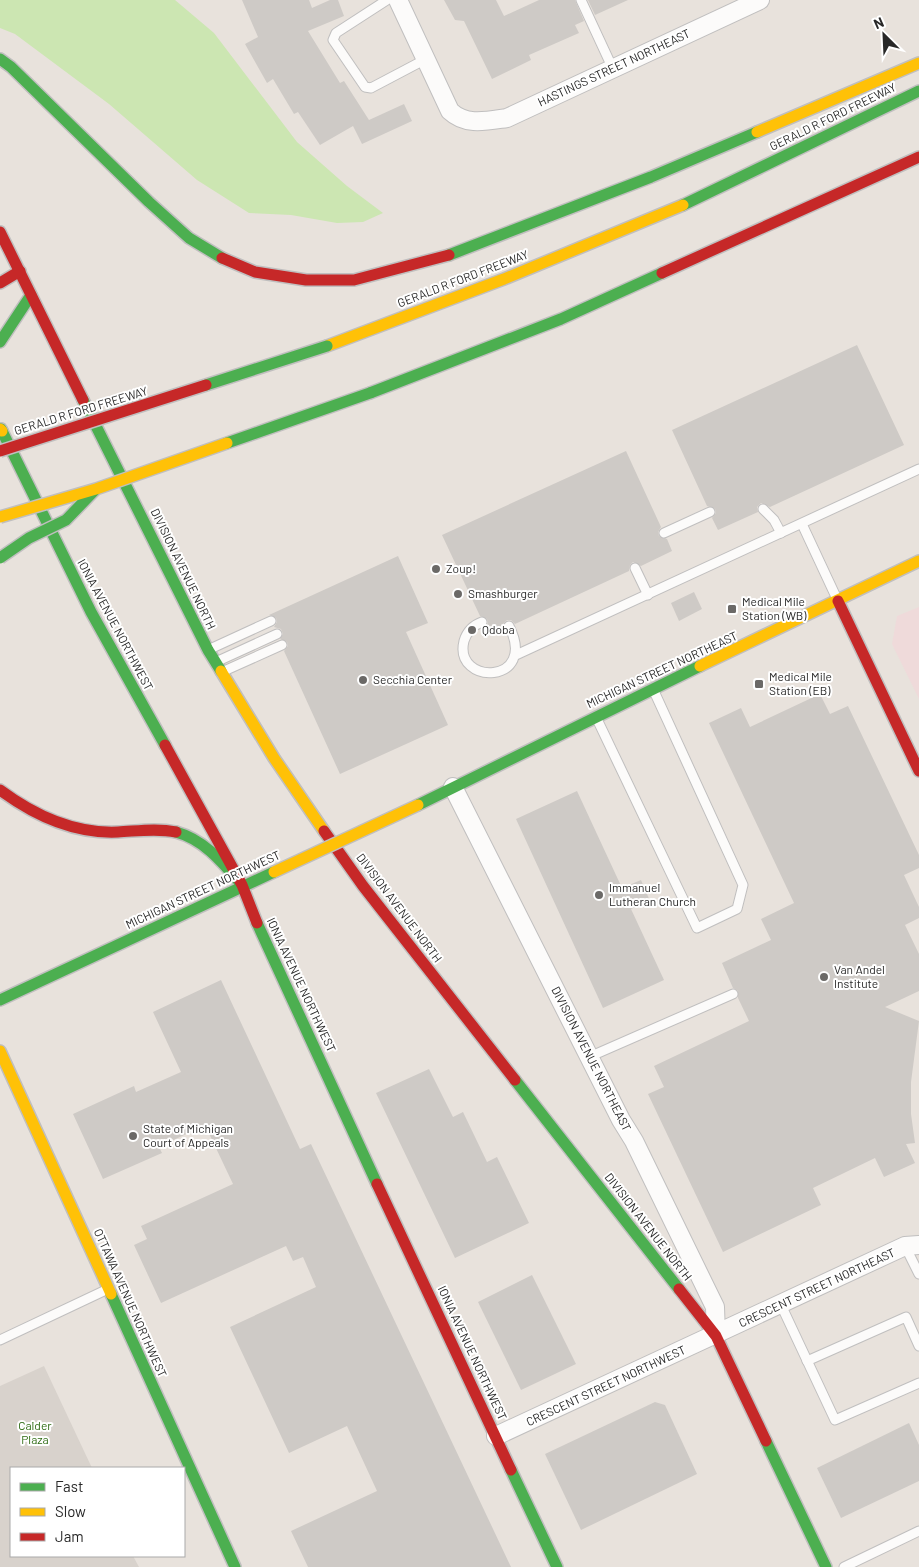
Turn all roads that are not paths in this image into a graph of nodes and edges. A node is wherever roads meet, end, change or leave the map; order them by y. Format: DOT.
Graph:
graph roads {
  1 [pos="581,0"];
  2 [pos="760,0"];
  3 [pos="397,1"];
  4 [pos="0,59"];
  5 [pos="426,60"];
  6 [pos="919,63"];
  7 [pos="614,70"];
  8 [pos="919,91"];
  9 [pos="919,157"];
  10 [pos="0,232"];
  11 [pos="20,271"];
  12 [pos="0,283"];
  13 [pos="31,295"];
  14 [pos="0,342"];
  15 [pos="1,429"];
  16 [pos="0,451"];
  17 [pos="919,469"];
  18 [pos="96,489"];
  19 [pos="764,509"];
  20 [pos="710,512"];
  21 [pos="0,517"];
  22 [pos="802,524"];
  23 [pos="664,533"];
  24 [pos="781,533"];
  25 [pos="0,558"];
  26 [pos="919,561"];
  27 [pos="635,568"];
  28 [pos="648,595"];
  29 [pos="838,601"];
  30 [pos="271,621"];
  31 [pos="482,622"];
  32 [pos="510,626"];
  33 [pos="277,634"];
  34 [pos="282,645"];
  35 [pos="208,650"];
  36 [pos="516,655"];
  37 [pos="215,662"];
  38 [pos="222,672"];
  39 [pos="653,689"];
  40 [pos="596,716"];
  41 [pos="919,771"];
  42 [pos="453,787"];
  43 [pos="0,790"];
  44 [pos="418,805"];
  45 [pos="242,885"];
  46 [pos="733,994"];
  47 [pos="0,1000"];
  48 [pos="0,1051"];
  49 [pos="589,1057"];
  50 [pos="912,1245"];
  51 [pos="919,1274"];
  52 [pos="108,1289"];
  53 [pos="781,1305"];
  54 [pos="716,1336"];
  55 [pos="0,1340"];
  56 [pos="919,1346"];
  57 [pos="807,1361"];
  58 [pos="919,1382"];
  59 [pos="496,1436"];
  60 [pos="919,1531"];
  61 [pos="235,1567"];
  62 [pos="557,1567"];
  63 [pos="826,1567"];
  64 [pos="844,1567"];
  1 -- 7 [label="lane"];
  2 -- 7 [label="street, HASTINGS STREET NORTHEAST"];
  3 -- 5 [label="street"];
  3 -- 5 [label="lane"];
  4 -- 6 [label="main road"];
  5 -- 7 [label="street, HASTINGS STREET NORTHEAST"];
  8 -- 16 [label="main road, GERALD R FORD FREEWAY, bridge"];
  9 -- 18 [label="main road, bridge"];
  10 -- 11 [label="main road, DIVISION AVENUE NORTH"];
  11 -- 12 [label="main road"];
  11 -- 13 [label="main road, DIVISION AVENUE NORTH"];
  13 -- 14 [label="main road"];
  13 -- 35 [label="main road, DIVISION AVENUE NORTH"];
  15 -- 45 [label="main road, IONIA AVENUE NORTHWEST"];
  17 -- 22 [label="lane"];
  18 -- 21 [label="main road, bridge"];
  18 -- 25 [label="main road, bridge"];
  19 -- 24 [label="lane"];
  20 -- 23 [label="lane"];
  22 -- 24 [label="lane"];
  22 -- 29 [label="lane"];
  24 -- 28 [label="lane"];
  26 -- 29 [label="main road, MICHIGAN STREET NORTHEAST"];
  27 -- 28 [label="lane"];
  28 -- 36 [label="lane"];
  29 -- 39 [label="main road, MICHIGAN STREET NORTHEAST"];
  29 -- 41 [label="main road"];
  30 -- 35 [label="lane"];
  31 -- 36 [label="lane"];
  32 -- 36 [label="lane"];
  33 -- 37 [label="lane"];
  34 -- 38 [label="lane"];
  35 -- 37 [label="main road, DIVISION AVENUE NORTH"];
  37 -- 38 [label="main road, DIVISION AVENUE NORTH"];
  38 -- 54 [label="main road, DIVISION AVENUE NORTH"];
  39 -- 40 [label="main road, MICHIGAN STREET NORTHEAST"];
  39 -- 40 [label="lane"];
  40 -- 42 [label="main road, MICHIGAN STREET NORTHEAST"];
  42 -- 44 [label="main road, MICHIGAN STREET NORTHEAST"];
  42 -- 49 [label="street, DIVISION AVENUE NORTHEAST"];
  43 -- 45 [label="main road"];
  44 -- 45 [label="main road, MICHIGAN STREET NORTHWEST, bridge"];
  45 -- 47 [label="main road, MICHIGAN STREET NORTHWEST"];
  45 -- 59 [label="main road, IONIA AVENUE NORTHWEST"];
  46 -- 49 [label="lane"];
  48 -- 52 [label="main road, OTTAWA AVENUE NORTHWEST"];
  49 -- 54 [label="street, DIVISION AVENUE NORTHEAST"];
  50 -- 51 [label="lane"];
  50 -- 53 [label="street, CRESCENT STREET NORTHEAST"];
  52 -- 55 [label="lane"];
  52 -- 61 [label="main road, OTTAWA AVENUE NORTHWEST"];
  53 -- 54 [label="street, CRESCENT STREET NORTHEAST"];
  53 -- 57 [label="lane"];
  54 -- 59 [label="street, CRESCENT STREET NORTHWEST"];
  54 -- 63 [label="main road, DIVISION AVENUE NORTH"];
  56 -- 57 [label="lane"];
  57 -- 58 [label="lane"];
  59 -- 62 [label="main road, IONIA AVENUE NORTHWEST"];
  60 -- 64 [label="lane"];
}
